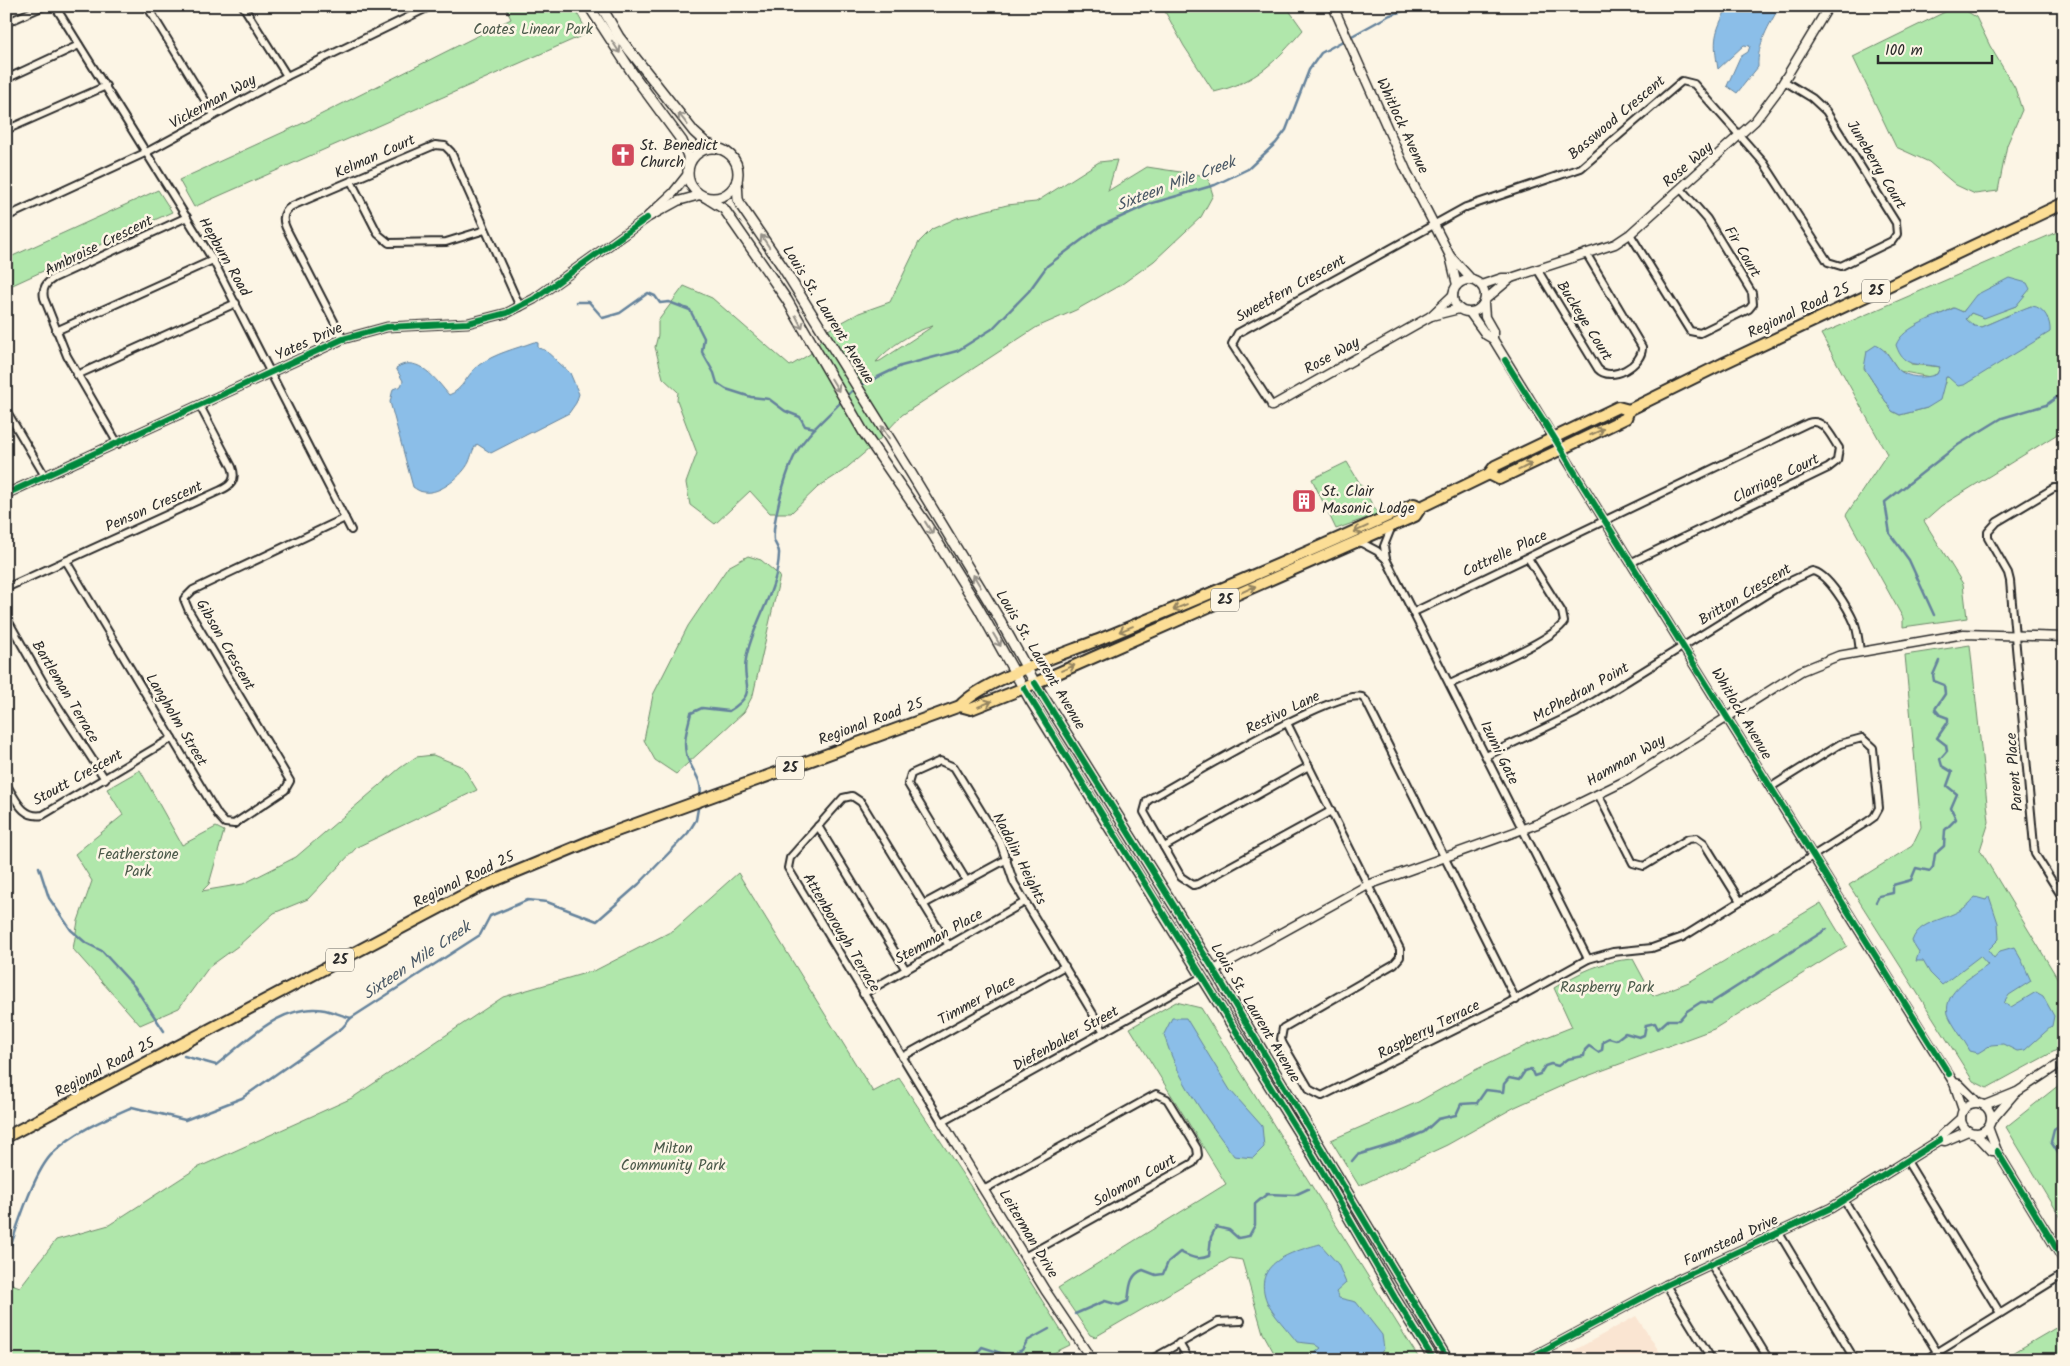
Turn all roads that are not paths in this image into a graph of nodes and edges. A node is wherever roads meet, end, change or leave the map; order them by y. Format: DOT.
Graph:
graph roads {
  1 [pos="44,6"];
  2 [pos="56,6"];
  3 [pos="147,6"];
  4 [pos="243,6"];
  5 [pos="431,6"];
  6 [pos="589,6"];
  7 [pos="601,6"];
  8 [pos="1333,6"];
  9 [pos="1829,6"];
  10 [pos="6,23"];
  11 [pos="79,46"];
  12 [pos="287,76"];
  13 [pos="6,79"];
  14 [pos="1784,81"];
  15 [pos="106,86"];
  16 [pos="214,115"];
  17 [pos="6,130"];
  18 [pos="1740,136"];
  19 [pos="720,149"];
  20 [pos="147,152"];
  21 [pos="688,172"];
  22 [pos="737,180"];
  23 [pos="351,181"];
  24 [pos="1681,189"];
  25 [pos="702,196"];
  26 [pos="2064,204"];
  27 [pos="6,217"];
  28 [pos="187,218"];
  29 [pos="646,218"];
  30 [pos="1434,224"];
  31 [pos="485,230"];
  32 [pos="1630,234"];
  33 [pos="1586,254"];
  34 [pos="1450,256"];
  35 [pos="213,260"];
  36 [pos="1537,269"];
  37 [pos="1511,278"];
  38 [pos="1472,280"];
  39 [pos="1481,284"];
  40 [pos="1457,285"];
  41 [pos="1453,294"];
  42 [pos="1485,302"];
  43 [pos="236,303"];
  44 [pos="520,307"];
  45 [pos="1459,309"];
  46 [pos="1470,313"];
  47 [pos="1431,316"];
  48 [pos="56,331"];
  49 [pos="343,339"];
  50 [pos="1493,339"];
  51 [pos="272,373"];
  52 [pos="77,375"];
  53 [pos="200,406"];
  54 [pos="1272,406"];
  55 [pos="6,410"];
  56 [pos="1630,410"];
  57 [pos="1555,437"];
  58 [pos="118,444"];
  59 [pos="1562,449"];
  60 [pos="1489,474"];
  61 [pos="46,476"];
  62 [pos="2064,488"];
  63 [pos="6,494"];
  64 [pos="1421,507"];
  65 [pos="345,518"];
  66 [pos="1606,520"];
  67 [pos="1392,526"];
  68 [pos="351,530"];
  69 [pos="1358,541"];
  70 [pos="1528,558"];
  71 [pos="1386,559"];
  72 [pos="66,561"];
  73 [pos="1632,562"];
  74 [pos="6,588"];
  75 [pos="1414,612"];
  76 [pos="6,617"];
  77 [pos="2014,634"];
  78 [pos="2064,637"];
  79 [pos="1684,646"];
  80 [pos="1860,652"];
  81 [pos="1027,669"];
  82 [pos="1016,674"];
  83 [pos="1035,683"];
  84 [pos="1450,684"];
  85 [pos="1024,688"];
  86 [pos="960,706"];
  87 [pos="1727,716"];
  88 [pos="1287,723"];
  89 [pos="172,738"];
  90 [pos="1486,756"];
  91 [pos="1309,766"];
  92 [pos="105,779"];
  93 [pos="290,781"];
  94 [pos="6,784"];
  95 [pos="1771,787"];
  96 [pos="1598,794"];
  97 [pos="1331,810"];
  98 [pos="818,826"];
  99 [pos="1522,829"];
  100 [pos="1164,848"];
  101 [pos="1813,856"];
  102 [pos="1444,857"];
  103 [pos="1007,859"];
  104 [pos="966,880"];
  105 [pos="1368,885"];
  106 [pos="2064,900"];
  107 [pos="1740,901"];
  108 [pos="1025,902"];
  109 [pos="924,904"];
  110 [pos="949,946"];
  111 [pos="1588,960"];
  112 [pos="1064,966"];
  113 [pos="906,970"];
  114 [pos="1214,970"];
  115 [pos="1202,977"];
  116 [pos="863,994"];
  117 [pos="1516,1000"];
  118 [pos="1104,1032"];
  119 [pos="902,1057"];
  120 [pos="2064,1061"];
  121 [pos="1954,1083"];
  122 [pos="2016,1092"];
  123 [pos="1976,1102"];
  124 [pos="1985,1105"];
  125 [pos="1962,1114"];
  126 [pos="942,1122"];
  127 [pos="1990,1124"];
  128 [pos="1972,1132"];
  129 [pos="6,1136"];
  130 [pos="1940,1140"];
  131 [pos="1997,1151"];
  132 [pos="1907,1161"];
  133 [pos="985,1189"];
  134 [pos="1844,1200"];
  135 [pos="1779,1233"];
  136 [pos="1026,1256"];
  137 [pos="2064,1261"];
  138 [pos="1711,1264"];
  139 [pos="2064,1274"];
  140 [pos="1666,1285"];
  141 [pos="2000,1313"];
  142 [pos="1241,1321"];
  143 [pos="1179,1343"];
  144 [pos="1938,1352"];
  145 [pos="1092,1360"];
  146 [pos="1150,1360"];
  147 [pos="1189,1360"];
  148 [pos="1434,1360"];
  149 [pos="1448,1360"];
  150 [pos="1527,1360"];
  151 [pos="1712,1360"];
  152 [pos="1769,1360"];
  153 [pos="1855,1360"];
  154 [pos="1925,1360"];
  1 -- 10 [label="street"];
  2 -- 11 [label="street, Hepburn Road"];
  3 -- 16 [label="street"];
  4 -- 12 [label="street"];
  5 -- 12 [label="street, Vickerman Way"];
  6 -- 21 [label="main road, one-way"];
  19 -- 7 [label="main road, one-way"];
  8 -- 30 [label="street, Whitlock Avenue"];
  9 -- 14 [label="street, Rose Way"];
  11 -- 13 [label="street"];
  11 -- 15 [label="street, Hepburn Road"];
  12 -- 16 [label="street, Vickerman Way"];
  14 -- 18 [label="street, Rose Way"];
  14 -- 18 [label="street, Juneberry Court"];
  15 -- 17 [label="street"];
  15 -- 20 [label="street, Hepburn Road"];
  16 -- 20 [label="street, Vickerman Way"];
  18 -- 24 [label="street, Rose Way"];
  18 -- 30 [label="street, Basswood Crescent"];
  19 -- 21 [label="main road"];
  19 -- 22 [label="main road"];
  20 -- 27 [label="street, Vickerman Way"];
  20 -- 28 [label="street, Hepburn Road"];
  21 -- 25 [label="main road"];
  21 -- 29 [label="street, Yates Drive"];
  22 -- 25 [label="main road"];
  81 -- 22 [label="main road, Louis St. Laurent Avenue, one-way"];
  23 -- 31 [label="street"];
  23 -- 31 [label="street, Kelman Court"];
  23 -- 49 [label="street, Kelman Court"];
  24 -- 32 [label="street, Rose Way"];
  24 -- 32 [label="street, Fir Court"];
  25 -- 29 [label="street, Yates Drive"];
  25 -- 82 [label="main road, Louis St. Laurent Avenue, one-way"];
  26 -- 56 [label="main road, Regional Road 25 / 25"];
  28 -- 35 [label="street, Hepburn Road"];
  28 -- 48 [label="street, Ambroise Crescent"];
  29 -- 44 [label="street, Yates Drive"];
  30 -- 34 [label="street, Whitlock Avenue"];
  30 -- 54 [label="street, Sweetfern Crescent"];
  31 -- 44 [label="street, Kelman Court"];
  32 -- 33 [label="street, Rose Way"];
  33 -- 36 [label="street, Rose Way"];
  33 -- 36 [label="street, Buckeye Court"];
  34 -- 38 [label="street, Whitlock Avenue"];
  34 -- 40 [label="street, Whitlock Avenue"];
  35 -- 43 [label="street, Hepburn Road"];
  35 -- 48 [label="street"];
  36 -- 37 [label="street, Rose Way"];
  37 -- 39 [label="street, Rose Way"];
  37 -- 42 [label="street, Rose Way"];
  38 -- 39 [label="street"];
  38 -- 40 [label="street"];
  39 -- 42 [label="street"];
  40 -- 41 [label="street"];
  41 -- 45 [label="street"];
  41 -- 47 [label="street, Rose Way"];
  42 -- 46 [label="street"];
  42 -- 50 [label="street, Whitlock Avenue"];
  43 -- 51 [label="street, Hepburn Road"];
  43 -- 52 [label="street"];
  44 -- 49 [label="street, Yates Drive"];
  45 -- 46 [label="street"];
  45 -- 47 [label="street, Rose Way"];
  46 -- 50 [label="street, Whitlock Avenue"];
  47 -- 54 [label="street, Rose Way"];
  48 -- 52 [label="street, Ambroise Crescent"];
  49 -- 51 [label="street, Yates Drive"];
  50 -- 57 [label="street, Whitlock Avenue"];
  51 -- 53 [label="street, Yates Drive"];
  51 -- 65 [label="street, Hepburn Road"];
  52 -- 58 [label="street, Ambroise Crescent"];
  53 -- 58 [label="street, Yates Drive"];
  53 -- 72 [label="street, Penson Crescent"];
  55 -- 61 [label="street"];
  56 -- 57 [label="main road, Regional Road 25 / 25"];
  59 -- 56 [label="main road, Regional Road 25 / 25, one-way"];
  57 -- 59 [label="street, Whitlock Avenue"];
  57 -- 60 [label="main road, Regional Road 25 / 25"];
  58 -- 61 [label="street, Yates Drive"];
  60 -- 59 [label="main road, Regional Road 25 / 25, one-way"];
  59 -- 66 [label="street, Whitlock Avenue"];
  60 -- 64 [label="main road, Regional Road 25 / 25"];
  61 -- 63 [label="street, Yates Drive"];
  62 -- 77 [label="street, Parent Place"];
  64 -- 67 [label="main road, Regional Road 25 / 25"];
  64 -- 81 [label="main road, Regional Road 25 / 25, one-way"];
  65 -- 68 [label="street, Hepburn Road"];
  65 -- 93 [label="street, Gibson Crescent"];
  66 -- 70 [label="street, Cottrelle Place"];
  66 -- 73 [label="street, Whitlock Avenue"];
  66 -- 73 [label="street, Clarriage Court"];
  67 -- 69 [label="main road, Regional Road 25 / 25"];
  67 -- 71 [label="street"];
  69 -- 71 [label="street, Izumi Gate"];
  83 -- 69 [label="main road, Regional Road 25 / 25, one-way"];
  70 -- 75 [label="street, Cottrelle Place"];
  70 -- 84 [label="street"];
  71 -- 75 [label="street, Izumi Gate"];
  72 -- 74 [label="street, Penson Crescent"];
  72 -- 89 [label="street, Langholm Street"];
  73 -- 79 [label="street, Whitlock Avenue"];
  75 -- 84 [label="street, Izumi Gate"];
  76 -- 92 [label="street, Bartleman Terrace"];
  77 -- 78 [label="street, Hamman Way"];
  77 -- 80 [label="street, Hamman Way"];
  77 -- 106 [label="street, Parent Place"];
  79 -- 80 [label="street, Britton Crescent"];
  79 -- 87 [label="street, Whitlock Avenue"];
  79 -- 90 [label="street, McPhedran Point"];
  80 -- 87 [label="street, Hamman Way"];
  81 -- 82 [label="main road, Regional Road 25 / 25"];
  81 -- 83 [label="main road, Louis St. Laurent Avenue"];
  82 -- 85 [label="main road, Louis St. Laurent Avenue"];
  82 -- 86 [label="main road, Regional Road 25 / 25"];
  83 -- 85 [label="main road, Regional Road 25 / 25"];
  83 -- 114 [label="main road, Louis St. Laurent Avenue"];
  84 -- 90 [label="street, Izumi Gate"];
  86 -- 85 [label="main road, Regional Road 25 / 25, one-way"];
  85 -- 115 [label="main road, Louis St. Laurent Avenue"];
  86 -- 129 [label="main road, Regional Road 25 / 25"];
  87 -- 95 [label="street, Whitlock Avenue"];
  87 -- 96 [label="street, Hamman Way"];
  88 -- 91 [label="street"];
  88 -- 100 [label="street, Restivo Lane"];
  88 -- 102 [label="street, Restivo Lane"];
  89 -- 92 [label="street, Stoutt Crescent"];
  89 -- 93 [label="street, Langholm Street"];
  90 -- 99 [label="street, Izumi Gate"];
  91 -- 97 [label="street"];
  91 -- 100 [label="street"];
  92 -- 94 [label="street, Stoutt Crescent"];
  95 -- 101 [label="street, Whitlock Avenue"];
  95 -- 101 [label="street, Raspberry Terrace"];
  96 -- 99 [label="street, Hamman Way"];
  96 -- 107 [label="street"];
  97 -- 100 [label="street, Restivo Lane"];
  97 -- 105 [label="street"];
  98 -- 109 [label="street, Attenborough Terrace"];
  98 -- 113 [label="street"];
  98 -- 116 [label="street, Attenborough Terrace"];
  99 -- 102 [label="street, Hamman Way"];
  99 -- 111 [label="street, Izumi Gate"];
  101 -- 107 [label="street, Raspberry Terrace"];
  101 -- 121 [label="street, Whitlock Avenue"];
  102 -- 105 [label="street, Hamman Way"];
  102 -- 117 [label="street, Restivo Lane"];
  103 -- 104 [label="street"];
  103 -- 104 [label="street, Nadalin Heights"];
  103 -- 108 [label="street, Nadalin Heights"];
  104 -- 109 [label="street"];
  105 -- 114 [label="street, Hamman Way"];
  105 -- 117 [label="street, Raspberry Terrace"];
  107 -- 111 [label="street, Raspberry Terrace"];
  108 -- 110 [label="street, Stemman Place"];
  108 -- 112 [label="street, Nadalin Heights"];
  109 -- 110 [label="street, Attenborough Terrace"];
  110 -- 113 [label="street, Stemman Place"];
  111 -- 117 [label="street, Raspberry Terrace"];
  112 -- 118 [label="street, Nadalin Heights"];
  112 -- 119 [label="street, Timmer Place"];
  113 -- 116 [label="street, Stemman Place"];
  114 -- 149 [label="main road, Louis St. Laurent Avenue"];
  115 -- 118 [label="street, Diefenbaker Street"];
  115 -- 148 [label="main road, Louis St. Laurent Avenue"];
  116 -- 119 [label="street, Attenborough Terrace"];
  118 -- 126 [label="street, Diefenbaker Street"];
  119 -- 126 [label="street, Attenborough Terrace"];
  120 -- 122 [label="street"];
  121 -- 123 [label="street, Whitlock Avenue"];
  121 -- 125 [label="street, Whitlock Avenue"];
  122 -- 124 [label="street"];
  122 -- 127 [label="street"];
  123 -- 124 [label="street"];
  123 -- 125 [label="street"];
  124 -- 127 [label="street"];
  125 -- 128 [label="street"];
  125 -- 130 [label="street, Farmstead Drive"];
  126 -- 133 [label="street, Leiterman Drive"];
  127 -- 128 [label="street"];
  127 -- 131 [label="street"];
  128 -- 130 [label="street, Farmstead Drive"];
  128 -- 131 [label="street"];
  130 -- 132 [label="street, Farmstead Drive"];
  131 -- 137 [label="street"];
  132 -- 134 [label="street, Farmstead Drive"];
  132 -- 141 [label="street"];
  133 -- 136 [label="street, Leiterman Drive"];
  133 -- 136 [label="street, Solomon Court"];
  134 -- 135 [label="street, Farmstead Drive"];
  134 -- 144 [label="street"];
  135 -- 138 [label="street, Farmstead Drive"];
  135 -- 153 [label="street"];
  136 -- 145 [label="street, Leiterman Drive"];
  138 -- 140 [label="street, Farmstead Drive"];
  138 -- 152 [label="street"];
  139 -- 141 [label="street"];
  140 -- 150 [label="street, Farmstead Drive"];
  140 -- 151 [label="street"];
  141 -- 144 [label="street"];
  142 -- 143 [label="street"];
  143 -- 146 [label="street"];
  143 -- 147 [label="street"];
  144 -- 154 [label="street"];
}
